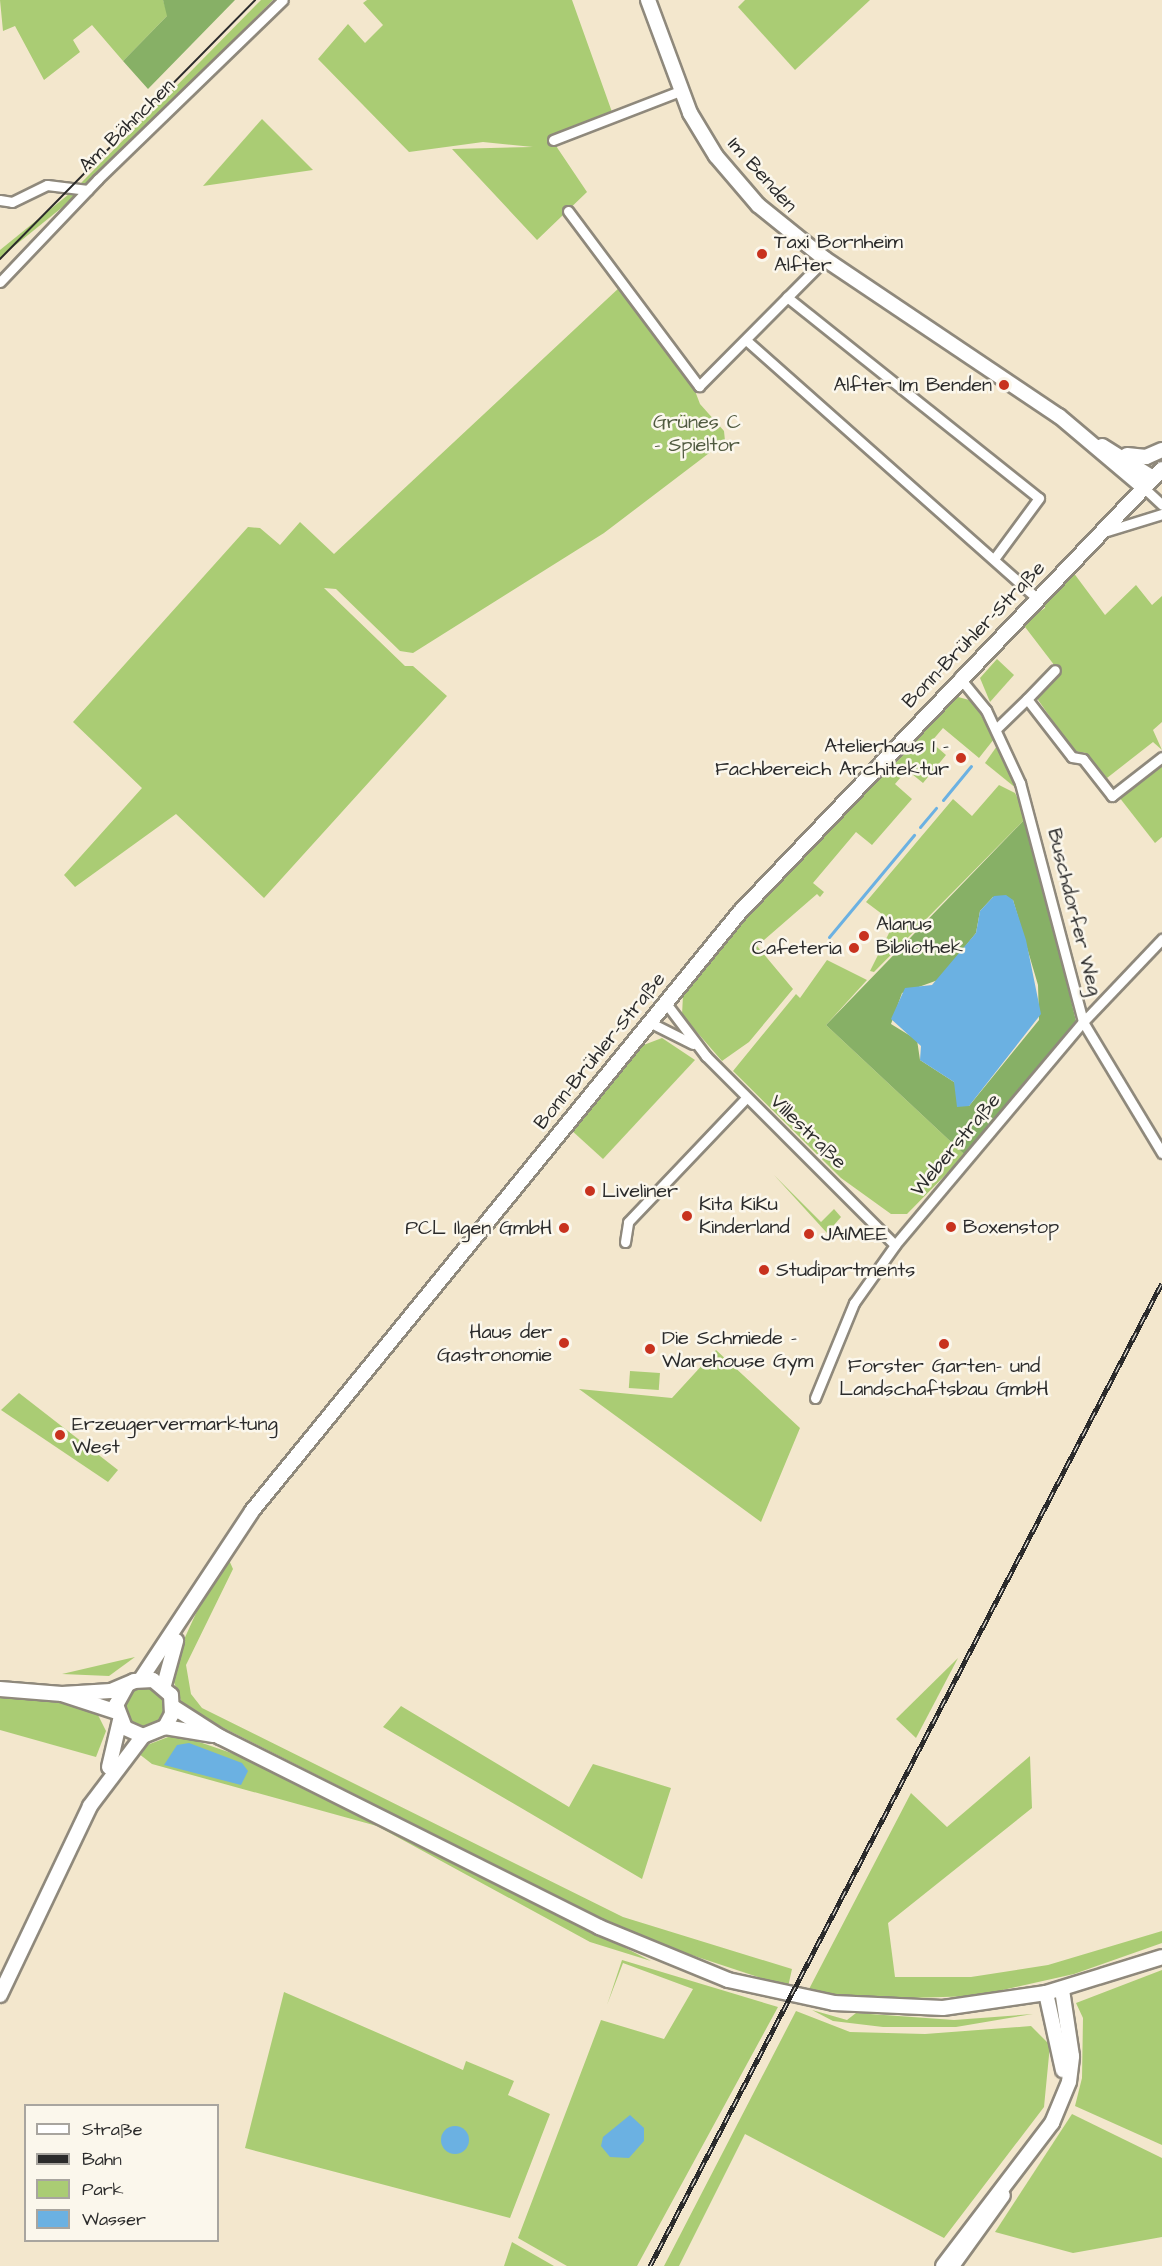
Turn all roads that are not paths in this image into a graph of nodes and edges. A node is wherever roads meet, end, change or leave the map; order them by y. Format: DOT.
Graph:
graph roads {
  1 [pos="283,0"];
  2 [pos="648,0"];
  3 [pos="680,91"];
  4 [pos="553,140"];
  5 [pos="88,190"];
  6 [pos="0,200"];
  7 [pos="568,211"];
  8 [pos="825,259"];
  9 [pos="0,282"];
  10 [pos="787,297"];
  11 [pos="746,340"];
  12 [pos="1094,443"];
  13 [pos="1162,450"];
  14 [pos="1122,454"];
  15 [pos="1155,480"];
  16 [pos="1162,505"];
  17 [pos="1162,514"];
  18 [pos="1094,538"];
  19 [pos="994,559"];
  20 [pos="1035,597"];
  21 [pos="1055,670"];
  22 [pos="959,677"];
  23 [pos="1027,699"];
  24 [pos="996,729"];
  25 [pos="1162,757"];
  26 [pos="1162,939"];
  27 [pos="665,1002"];
  28 [pos="649,1022"];
  29 [pos="1083,1022"];
  30 [pos="695,1045"];
  31 [pos="746,1098"];
  32 [pos="1162,1153"];
  33 [pos="625,1242"];
  34 [pos="895,1245"];
  35 [pos="815,1398"];
  36 [pos="182,1625"];
  37 [pos="141,1678"];
  38 [pos="127,1685"];
  39 [pos="164,1686"];
  40 [pos="0,1689"];
  41 [pos="62,1694"];
  42 [pos="173,1707"];
  43 [pos="118,1716"];
  44 [pos="165,1728"];
  45 [pos="143,1736"];
  46 [pos="220,1737"];
  47 [pos="103,1784"];
  48 [pos="1162,1957"];
  49 [pos="1062,1990"];
  50 [pos="1046,1993"];
  51 [pos="0,1995"];
  52 [pos="1062,2099"];
  53 [pos="950,2262"];
  1 -- 5 [label="street, Am Bähnchen"];
  2 -- 3 [label="street, Im Benden"];
  3 -- 4 [label="street"];
  3 -- 8 [label="street, Im Benden"];
  5 -- 6 [label="street"];
  5 -- 9 [label="street, Am Bähnchen"];
  7 -- 11 [label="street"];
  8 -- 10 [label="street"];
  8 -- 12 [label="street, Im Benden"];
  10 -- 11 [label="street"];
  10 -- 19 [label="street"];
  11 -- 19 [label="street"];
  12 -- 14 [label="street, Im Benden"];
  12 -- 15 [label="street, Im Benden"];
  13 -- 14 [label="street"];
  14 -- 15 [label="street, Im Benden"];
  15 -- 16 [label="street"];
  15 -- 18 [label="street, Bonn-Brühler-Straße"];
  17 -- 18 [label="street, Bonn-Brühler-Straße"];
  18 -- 20 [label="street, Bonn-Brühler-Straße"];
  19 -- 20 [label="street"];
  20 -- 22 [label="street, Bonn-Brühler-Straße"];
  21 -- 23 [label="street"];
  22 -- 24 [label="street, Buschdorfer Weg"];
  22 -- 27 [label="street, Bonn-Brühler-Straße"];
  23 -- 24 [label="street"];
  23 -- 25 [label="street"];
  24 -- 29 [label="street, Buschdorfer Weg"];
  26 -- 29 [label="street, Weberstraße"];
  27 -- 28 [label="street, Bonn-Brühler-Straße"];
  27 -- 30 [label="street, Villestraße"];
  28 -- 30 [label="street, Villestraße"];
  28 -- 36 [label="street, Bonn-Brühler-Straße"];
  29 -- 32 [label="street, Buschdorfer Weg"];
  29 -- 34 [label="street, Weberstraße"];
  30 -- 31 [label="street, Villestraße"];
  31 -- 33 [label="street"];
  31 -- 34 [label="street, Villestraße"];
  34 -- 35 [label="street, Weberstraße"];
  36 -- 37 [label="street, Bonn-Brühler-Straße"];
  36 -- 39 [label="street, Bonn-Brühler-Straße"];
  37 -- 38 [label="street"];
  37 -- 39 [label="street"];
  38 -- 41 [label="street"];
  38 -- 43 [label="street"];
  39 -- 42 [label="street"];
  40 -- 41 [label="street"];
  41 -- 43 [label="street"];
  42 -- 44 [label="street"];
  42 -- 46 [label="street"];
  43 -- 45 [label="street"];
  43 -- 47 [label="street"];
  44 -- 45 [label="street"];
  44 -- 46 [label="street"];
  45 -- 47 [label="street"];
  46 -- 50 [label="street"];
  47 -- 51 [label="street"];
  48 -- 49 [label="street"];
  49 -- 50 [label="street"];
  49 -- 52 [label="street"];
  50 -- 52 [label="street"];
  52 -- 53 [label="street"];
}
